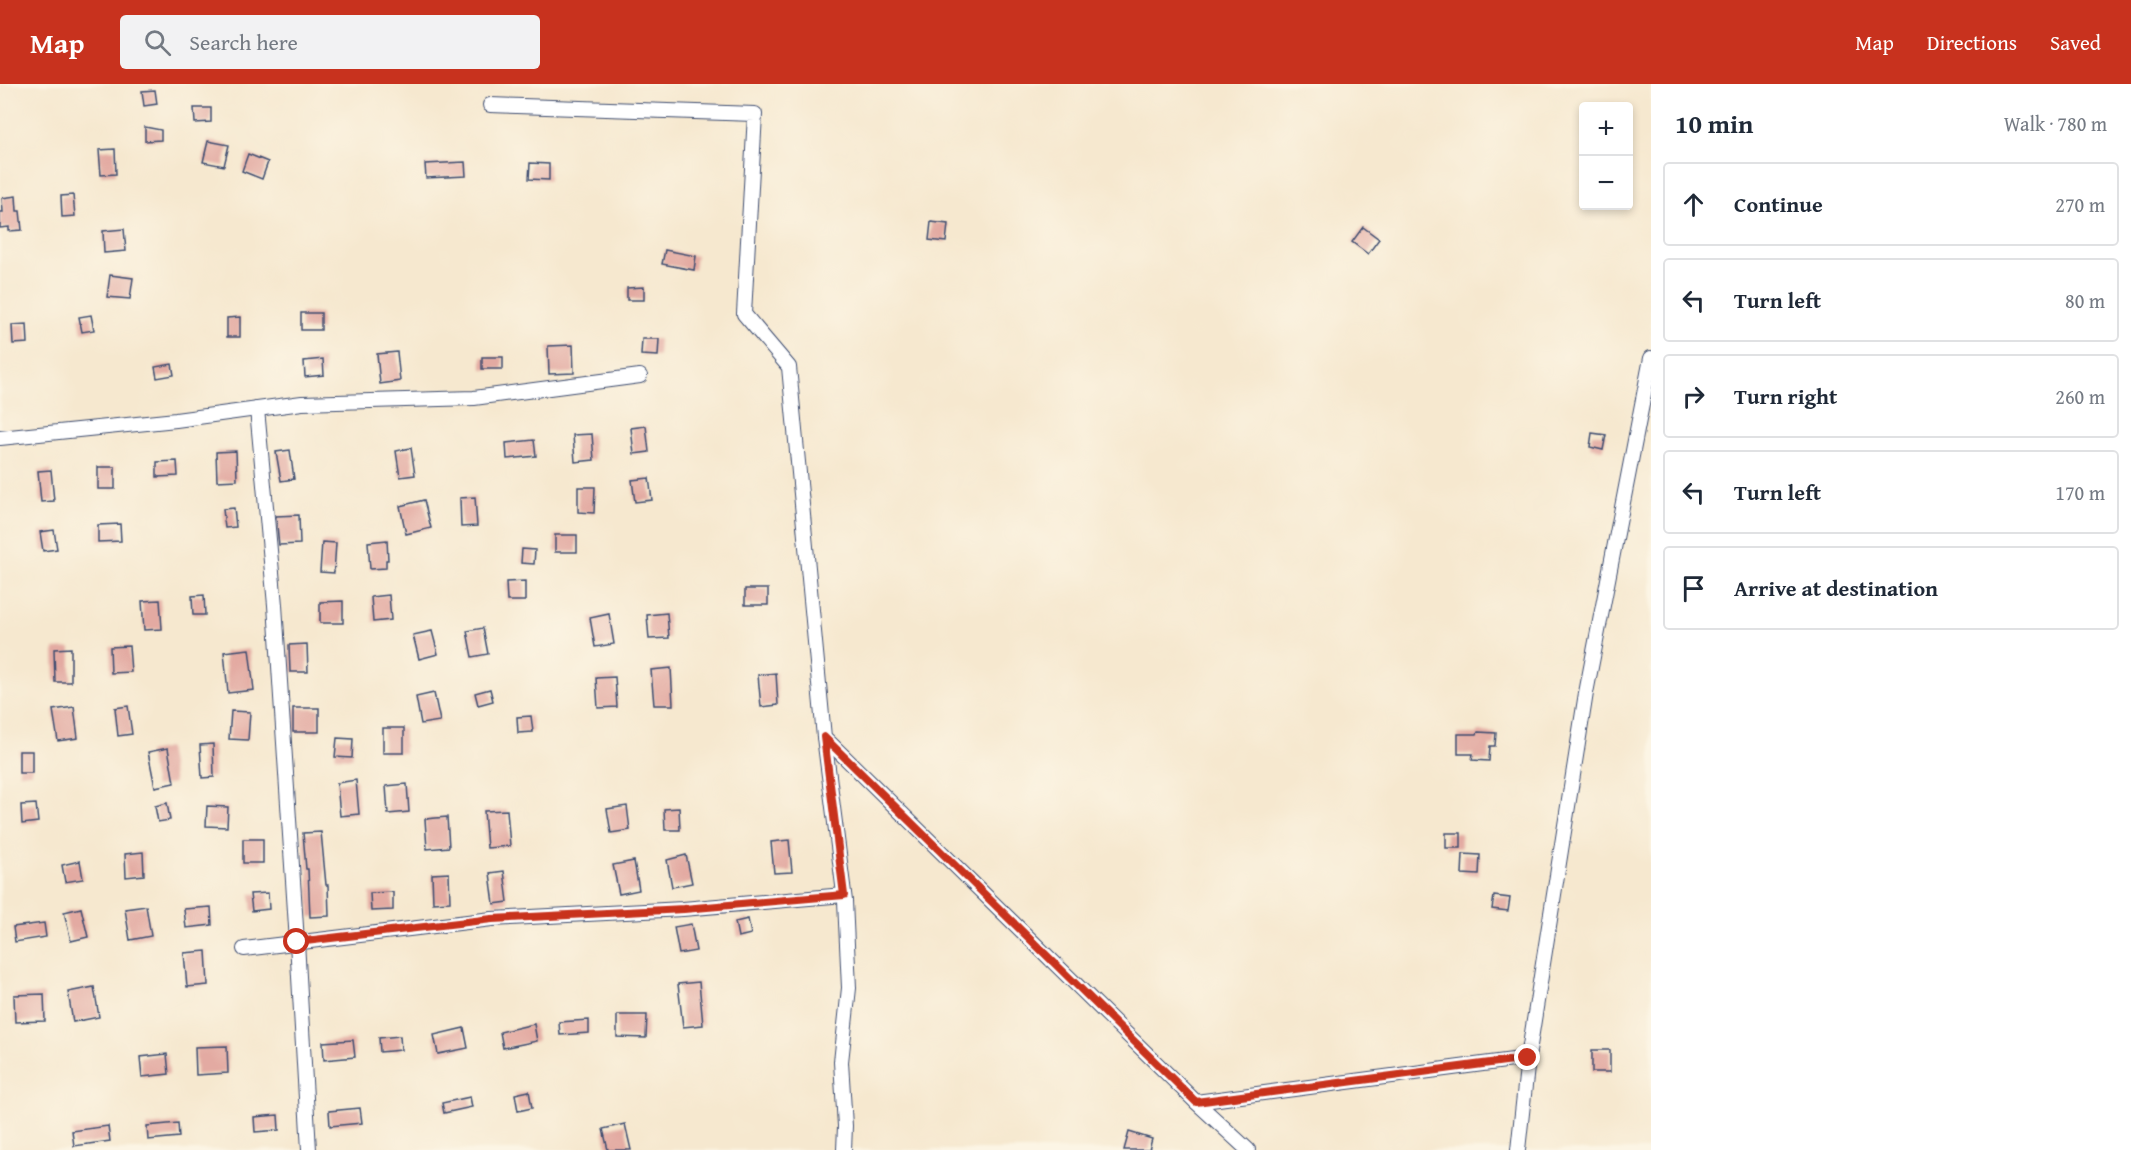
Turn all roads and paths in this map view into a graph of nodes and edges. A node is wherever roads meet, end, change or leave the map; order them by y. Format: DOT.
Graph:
graph roads {
  1 [pos="490,105"];
  2 [pos="1651,358"];
  3 [pos="640,376"];
  4 [pos="257,409"];
  5 [pos="0,438"];
  6 [pos="824,737"];
  7 [pos="844,895"];
  8 [pos="297,942"];
  9 [pos="244,949"];
  10 [pos="1528,1058"];
  11 [pos="1196,1102"];
  12 [pos="309,1150"];
  13 [pos="844,1150"];
  14 [pos="1248,1150"];
  15 [pos="1518,1150"];
  1 -- 6 [label="street"];
  2 -- 10 [label="street"];
  3 -- 4 [label="street"];
  4 -- 5 [label="street"];
  4 -- 8 [label="street"];
  6 -- 7 [label="street"];
  6 -- 11 [label="street"];
  7 -- 8 [label="street"];
  7 -- 13 [label="street"];
  8 -- 9 [label="street"];
  8 -- 12 [label="street"];
  10 -- 11 [label="street"];
  10 -- 15 [label="street"];
  11 -- 14 [label="street"];
}
